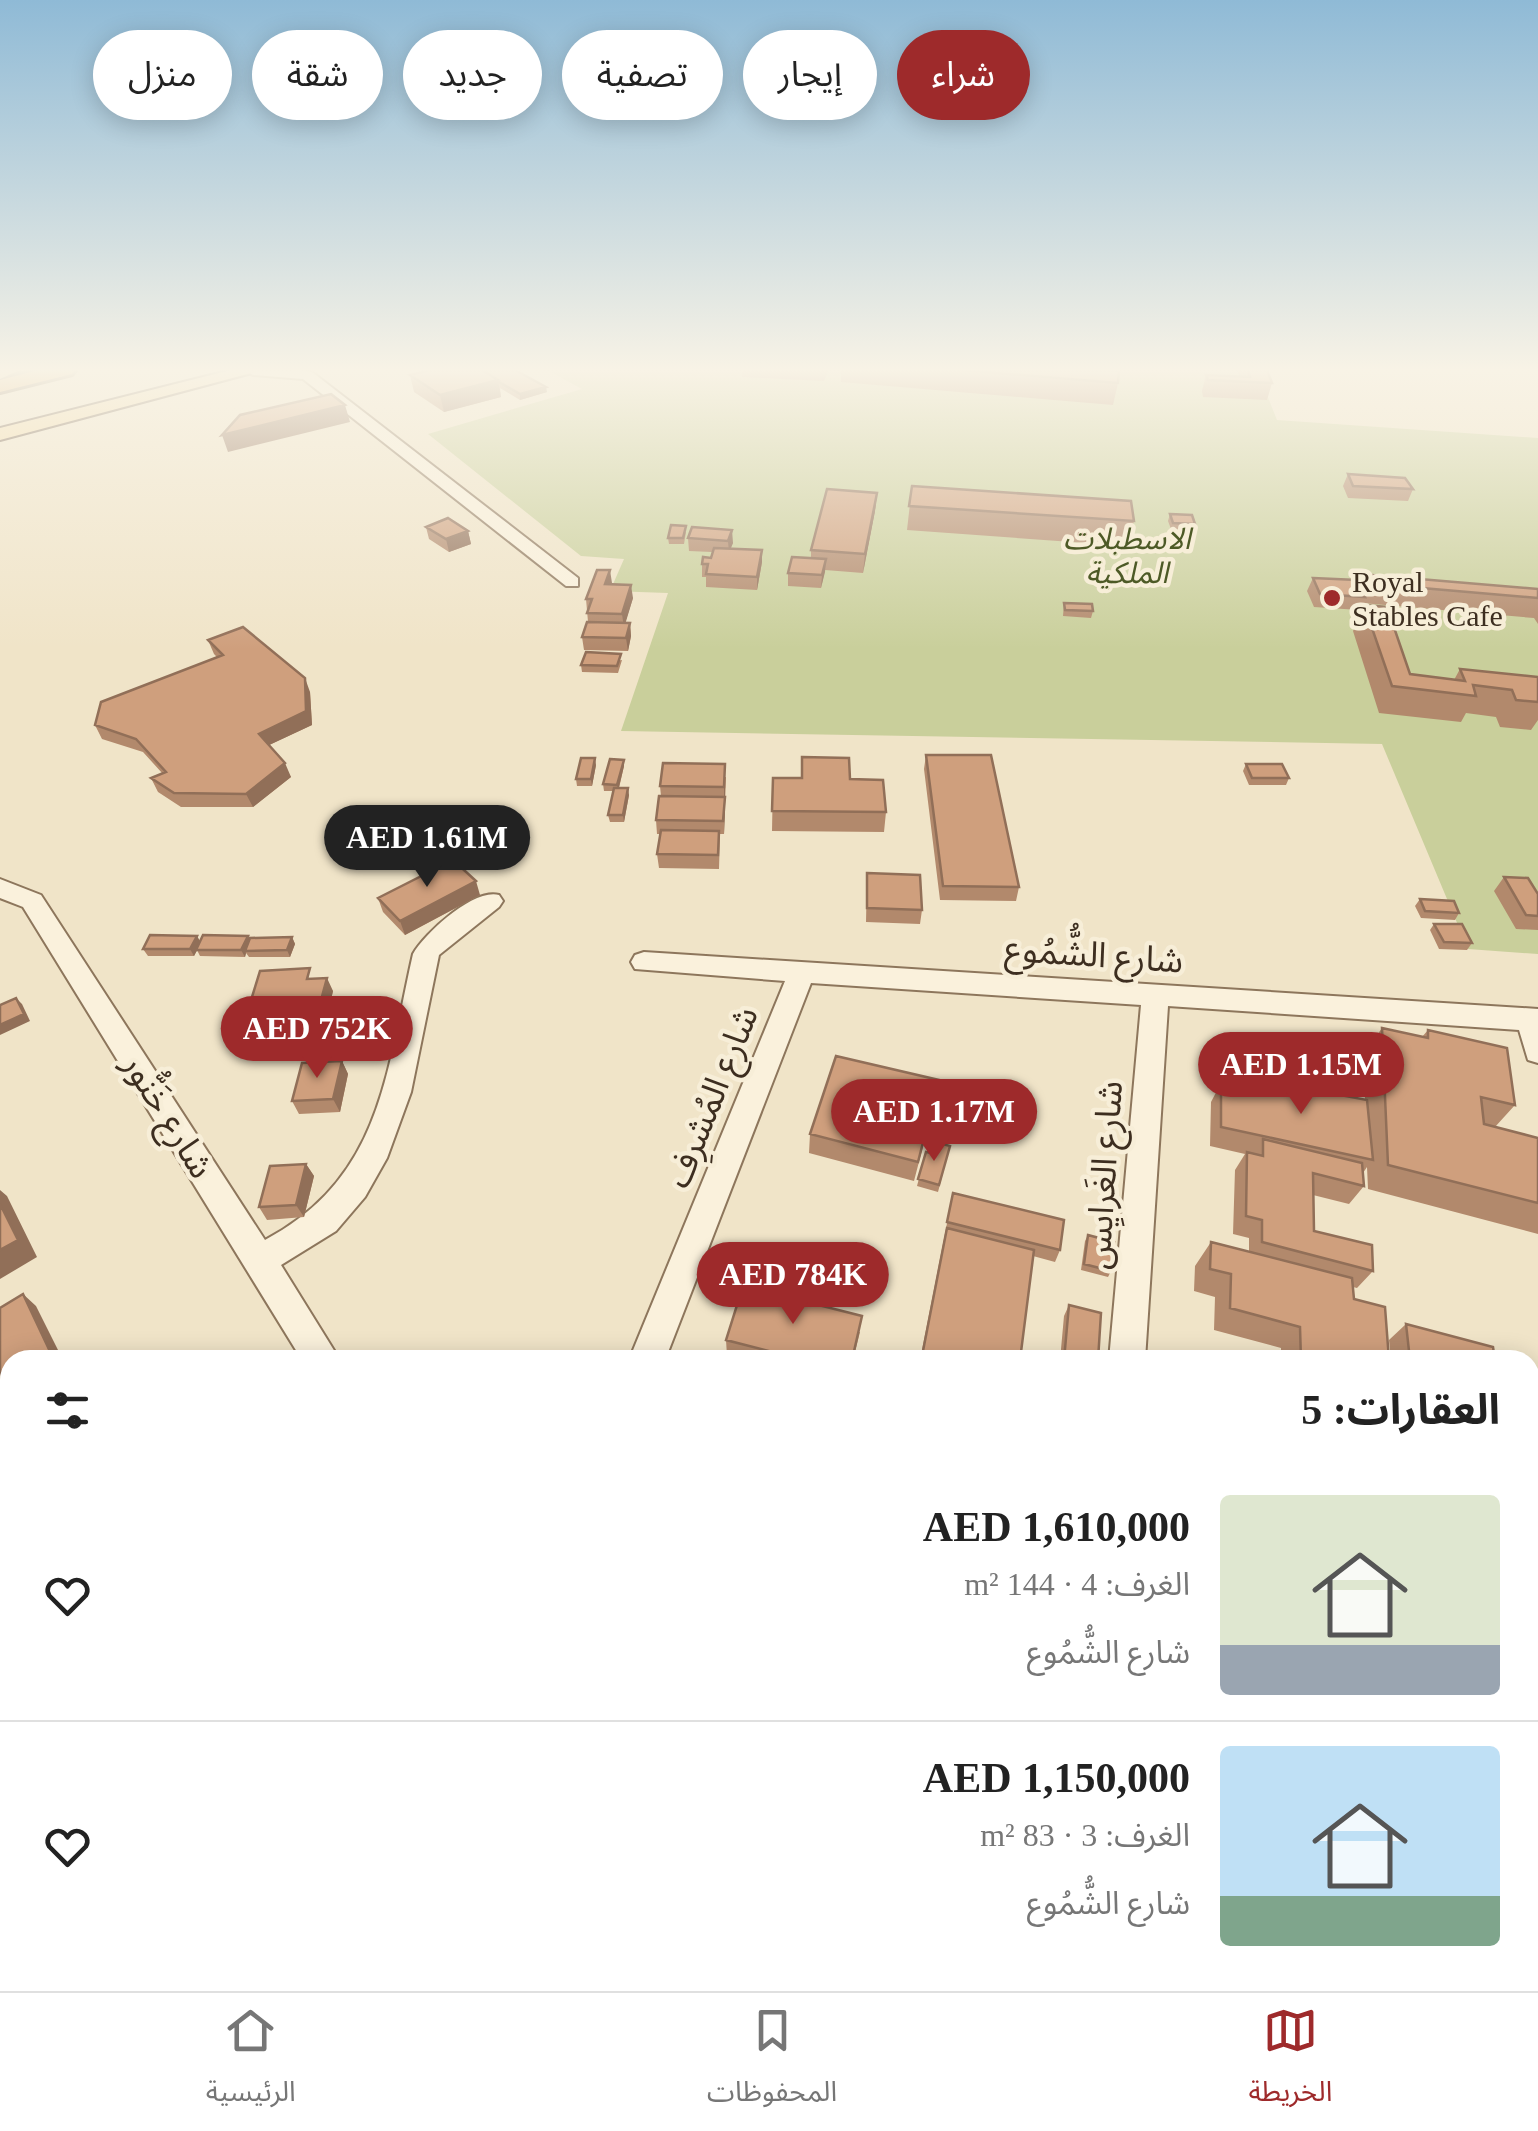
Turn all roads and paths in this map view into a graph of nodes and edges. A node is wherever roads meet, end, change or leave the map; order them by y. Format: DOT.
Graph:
graph roads {
  1 [pos="421,463"];
  2 [pos="572,582"];
  3 [pos="0,888"];
  4 [pos="490,901"];
  5 [pos="644,962"];
  6 [pos="802,972"];
  7 [pos="1155,996"];
  8 [pos="1534,1020"];
  9 [pos="1538,1052"];
  10 [pos="260,1260"];
  11 [pos="316,1350"];
  12 [pos="651,1350"];
  13 [pos="1129,1350"];
  1 -- 2 [label="street"];
  3 -- 10 [label="street, شارع خَنُّور"];
  4 -- 10 [label="street"];
  5 -- 6 [label="street, شارع الشُّمُوع"];
  6 -- 7 [label="street, شارع الشُّمُوع"];
  6 -- 12 [label="street, شارع المُشرِف"];
  7 -- 8 [label="street, شارع الشُّمُوع"];
  7 -- 13 [label="street, شارع الغَرايِس"];
  8 -- 9 [label="street"];
  10 -- 11 [label="street, شارع خَنُّور"];
}
